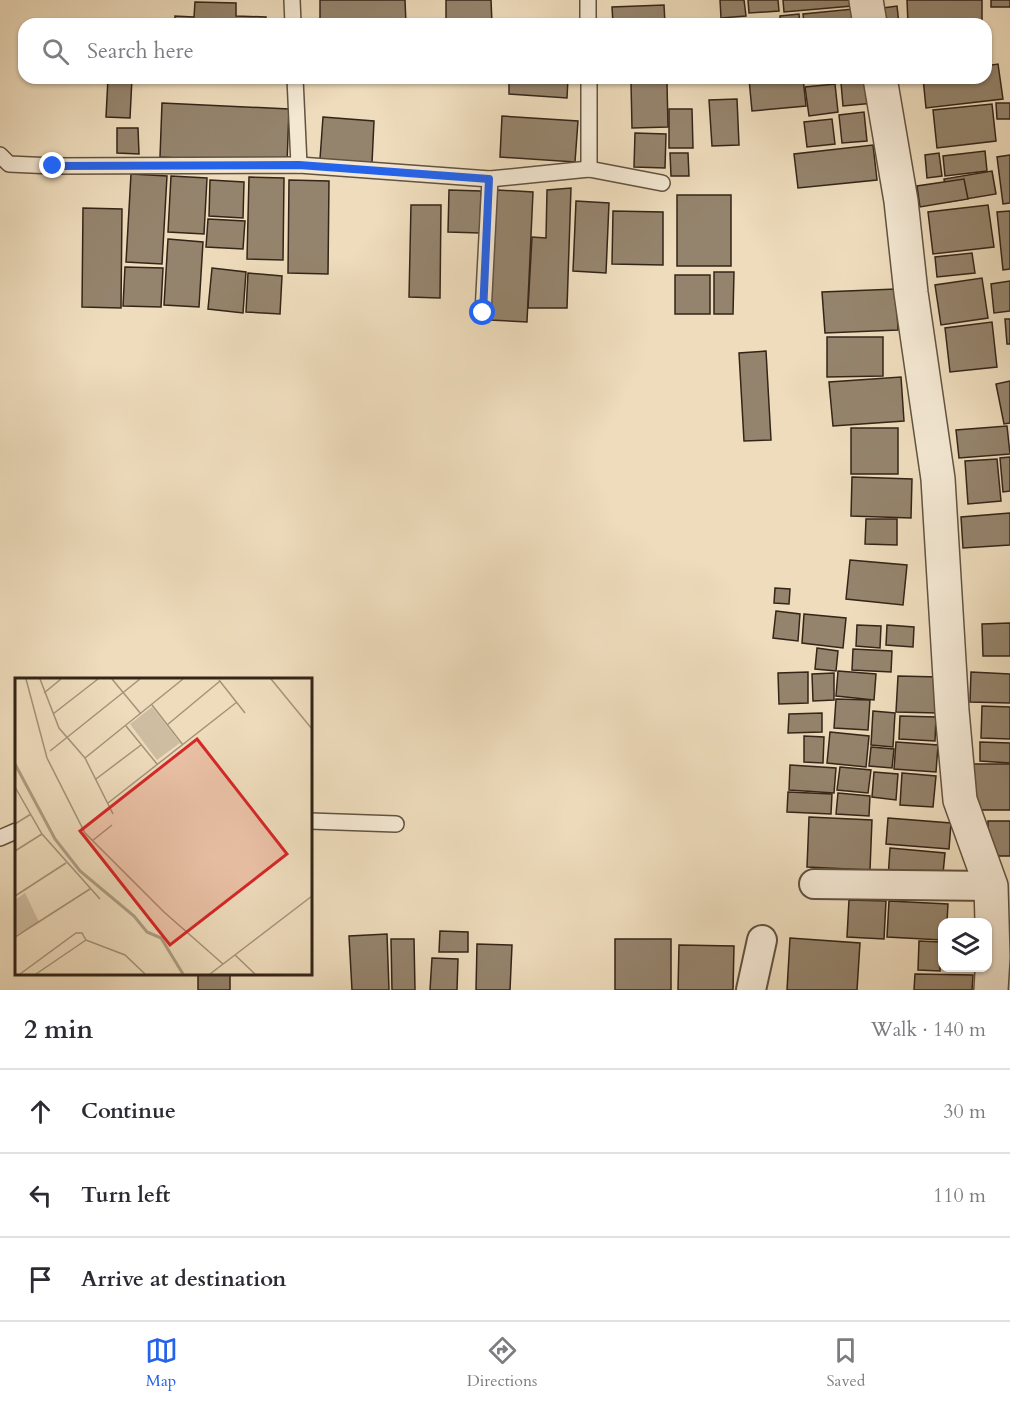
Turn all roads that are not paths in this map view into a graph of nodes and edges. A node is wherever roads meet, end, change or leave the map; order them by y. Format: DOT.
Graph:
graph roads {
  1 [pos="292,0"];
  2 [pos="588,0"];
  3 [pos="866,0"];
  4 [pos="293,18"];
  5 [pos="588,18"];
  6 [pos="869,18"];
  7 [pos="295,84"];
  8 [pos="589,84"];
  9 [pos="881,84"];
  10 [pos="0,155"];
  11 [pos="299,165"];
  12 [pos="589,169"];
  13 [pos="489,179"];
  14 [pos="662,183"];
  15 [pos="483,313"];
  16 [pos="312,821"];
  17 [pos="396,824"];
  18 [pos="15,831"];
  19 [pos="0,838"];
  20 [pos="814,884"];
  21 [pos="991,886"];
  22 [pos="762,940"];
  23 [pos="751,990"];
  24 [pos="991,990"];
  1 -- 4 [label="lane"];
  2 -- 5 [label="lane"];
  3 -- 6 [label="street"];
  7 -- 11 [label="lane"];
  8 -- 12 [label="lane"];
  9 -- 21 [label="street"];
  10 -- 11 [label="lane"];
  11 -- 13 [label="lane"];
  12 -- 13 [label="lane"];
  12 -- 14 [label="lane"];
  13 -- 15 [label="lane"];
  16 -- 17 [label="lane"];
  18 -- 19 [label="lane"];
  20 -- 21 [label="street"];
  21 -- 24 [label="street"];
  22 -- 23 [label="street"];
}
